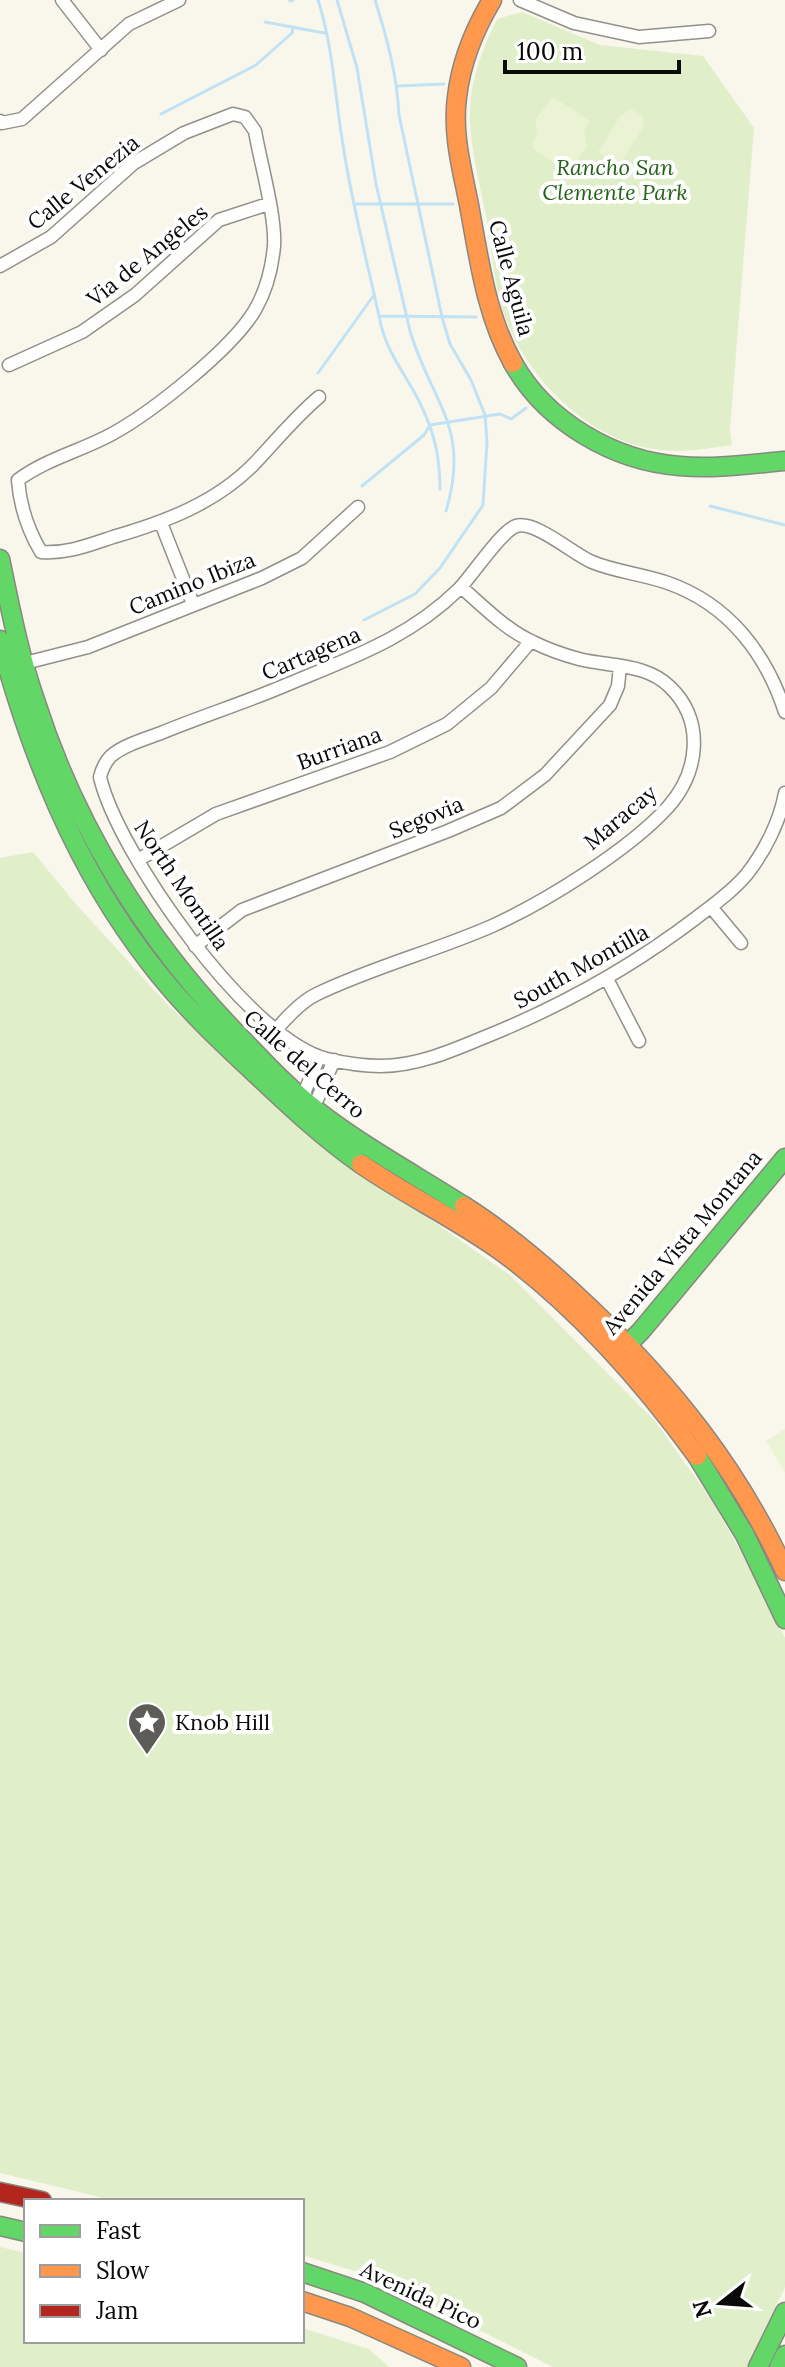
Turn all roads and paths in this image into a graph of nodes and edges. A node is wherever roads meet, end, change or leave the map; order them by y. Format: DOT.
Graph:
graph roads {
  1 [pos="62,0"];
  2 [pos="179,0"];
  3 [pos="492,0"];
  4 [pos="520,0"];
  5 [pos="709,31"];
  6 [pos="101,50"];
  7 [pos="1,122"];
  8 [pos="268,204"];
  9 [pos="0,266"];
  10 [pos="9,365"];
  11 [pos="319,397"];
  12 [pos="785,461"];
  13 [pos="358,507"];
  14 [pos="161,523"];
  15 [pos="0,559"];
  16 [pos="461,587"];
  17 [pos="193,604"];
  18 [pos="0,640"];
  19 [pos="531,641"];
  20 [pos="9,662"];
  21 [pos="620,666"];
  22 [pos="780,679"];
  23 [pos="785,712"];
  24 [pos="100,777"];
  25 [pos="785,793"];
  26 [pos="783,810"];
  27 [pos="138,860"];
  28 [pos="711,907"];
  29 [pos="741,943"];
  30 [pos="195,946"];
  31 [pos="607,979"];
  32 [pos="276,1030"];
  33 [pos="639,1041"];
  34 [pos="327,1058"];
  35 [pos="302,1108"];
  36 [pos="785,1158"];
  37 [pos="622,1350"];
  38 [pos="785,1571"];
  39 [pos="785,1619"];
  40 [pos="0,2192"];
  41 [pos="33,2199"];
  42 [pos="0,2226"];
  43 [pos="24,2232"];
  44 [pos="304,2273"];
  45 [pos="304,2302"];
  46 [pos="785,2312"];
  47 [pos="785,2355"];
  48 [pos="461,2367"];
  49 [pos="517,2367"];
  50 [pos="758,2367"];
  51 [pos="779,2367"];
  1 -- 6 [label="street"];
  2 -- 6 [label="street"];
  3 -- 12 [label="main road, Calle Aguila"];
  4 -- 5 [label="street"];
  6 -- 7 [label="street"];
  8 -- 9 [label="street, Calle Venezia"];
  8 -- 10 [label="street, Via de Angeles"];
  8 -- 14 [label="street, Calle Venezia"];
  11 -- 14 [label="street, Calle Venezia"];
  13 -- 17 [label="street, Camino Ibiza"];
  14 -- 17 [label="street"];
  15 -- 20 [label="main road, Calle del Cerro"];
  16 -- 19 [label="street, Maracay"];
  16 -- 22 [label="street, Cartagena"];
  16 -- 24 [label="street, Cartagena"];
  17 -- 20 [label="street, Camino Ibiza"];
  18 -- 20 [label="main road, Calle del Cerro"];
  19 -- 21 [label="street, Maracay"];
  19 -- 27 [label="street, Burriana"];
  20 -- 35 [label="main road, Calle del Cerro"];
  21 -- 30 [label="street, Segovia"];
  21 -- 32 [label="street, Maracay"];
  22 -- 23 [label="street"];
  24 -- 27 [label="street, North Montilla"];
  25 -- 26 [label="street, South Montilla"];
  26 -- 28 [label="street, South Montilla"];
  27 -- 30 [label="street, North Montilla"];
  28 -- 29 [label="street"];
  28 -- 31 [label="street, South Montilla"];
  30 -- 32 [label="street, North Montilla"];
  31 -- 33 [label="street"];
  31 -- 34 [label="street, South Montilla"];
  32 -- 34 [label="street, North Montilla"];
  34 -- 35 [label="street"];
  35 -- 37 [label="main road, Calle del Cerro"];
  36 -- 37 [label="main road, Avenida Vista Montana"];
  37 -- 38 [label="main road, Calle del Cerro"];
  37 -- 39 [label="main road, Calle del Cerro"];
  40 -- 41 [label="main road"];
  42 -- 43 [label="main road"];
  44 -- 49 [label="main road, Avenida Pico"];
  45 -- 48 [label="main road"];
  46 -- 50 [label="main road"];
  47 -- 51 [label="main road"];
}
